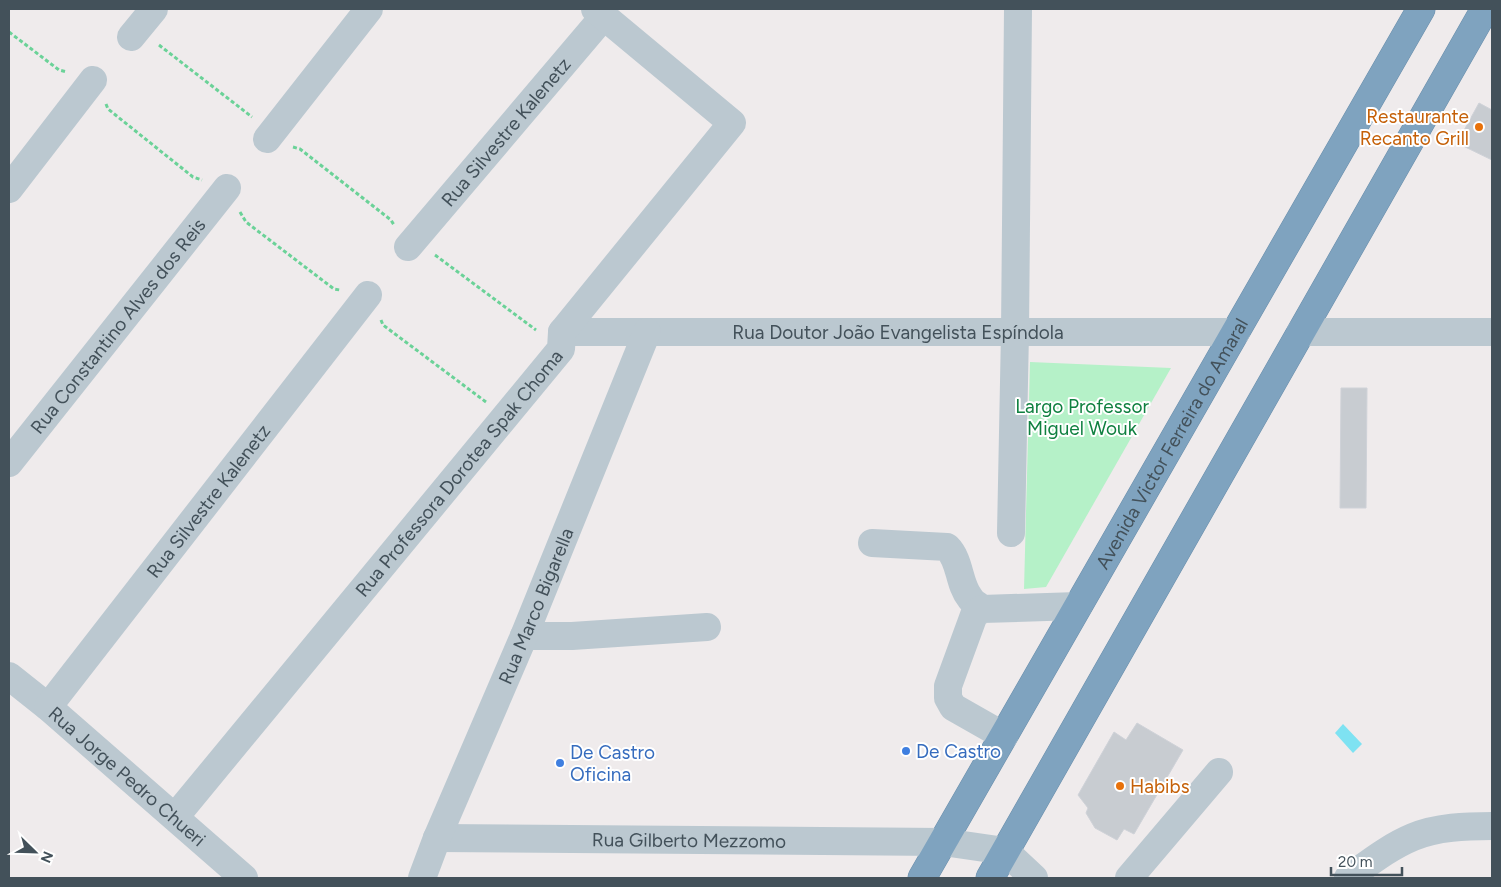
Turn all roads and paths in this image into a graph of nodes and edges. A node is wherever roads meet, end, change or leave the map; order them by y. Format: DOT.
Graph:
graph roads {
  1 [pos="154,9"];
  2 [pos="369,9"];
  3 [pos="1018,9"];
  4 [pos="1421,9"];
  5 [pos="1485,9"];
  6 [pos="599,12"];
  7 [pos="9,32"];
  8 [pos="131,37"];
  9 [pos="94,80"];
  10 [pos="268,139"];
  11 [pos="227,188"];
  12 [pos="9,189"];
  13 [pos="408,247"];
  14 [pos="368,295"];
  15 [pos="647,332"];
  16 [pos="1015,332"];
  17 [pos="1236,332"];
  18 [pos="1301,332"];
  19 [pos="1492,332"];
  20 [pos="561,340"];
  21 [pos="506,416"];
  22 [pos="9,463"];
  23 [pos="1011,533"];
  24 [pos="872,543"];
  25 [pos="1078,606"];
  26 [pos="982,609"];
  27 [pos="708,627"];
  28 [pos="524,636"];
  29 [pos="9,676"];
  30 [pos="48,707"];
  31 [pos="1004,736"];
  32 [pos="1219,772"];
  33 [pos="174,817"];
  34 [pos="1492,826"];
  35 [pos="437,838"];
  36 [pos="943,842"];
  37 [pos="1005,851"];
  38 [pos="244,878"];
  39 [pos="422,878"];
  40 [pos="922,878"];
  41 [pos="990,878"];
  42 [pos="1034,878"];
  43 [pos="1129,878"];
  44 [pos="1348,878"];
  1 -- 8 [label="street"];
  2 -- 10 [label="street"];
  3 -- 16 [label="street"];
  4 -- 17 [label="highway, Avenida Victor Ferreira do Amaral"];
  5 -- 18 [label="highway"];
  6 -- 13 [label="street, Rua Silvestre Kalenetz"];
  6 -- 20 [label="street, Rua Professora Dorotea Spak Choma"];
  7 -- 9 [label="path"];
  8 -- 10 [label="path"];
  9 -- 11 [label="path"];
  9 -- 12 [label="street"];
  10 -- 13 [label="path"];
  11 -- 14 [label="path"];
  11 -- 22 [label="street, Rua Constantino Alves dos Reis"];
  13 -- 20 [label="path"];
  14 -- 21 [label="path"];
  14 -- 30 [label="street, Rua Silvestre Kalenetz"];
  15 -- 16 [label="street, Rua Doutor João Evangelista Espíndola"];
  15 -- 20 [label="street, Rua Doutor João Evangelista Espíndola"];
  15 -- 28 [label="street, Rua Marco Bigarella"];
  16 -- 17 [label="street, Rua Doutor João Evangelista Espíndola"];
  16 -- 23 [label="street"];
  17 -- 25 [label="highway, Avenida Victor Ferreira do Amaral"];
  18 -- 19 [label="street"];
  18 -- 37 [label="highway"];
  20 -- 21 [label="street, Rua Professora Dorotea Spak Choma"];
  21 -- 33 [label="street, Rua Professora Dorotea Spak Choma"];
  24 -- 26 [label="street"];
  25 -- 26 [label="street"];
  25 -- 31 [label="highway, Avenida Victor Ferreira do Amaral"];
  26 -- 31 [label="street"];
  27 -- 28 [label="street"];
  28 -- 35 [label="street, Rua Marco Bigarella"];
  29 -- 30 [label="street, Rua Jorge Pedro Chueri"];
  30 -- 33 [label="street, Rua Jorge Pedro Chueri"];
  31 -- 36 [label="highway, Avenida Victor Ferreira do Amaral"];
  32 -- 43 [label="street"];
  33 -- 38 [label="street, Rua Jorge Pedro Chueri"];
  34 -- 44 [label="street"];
  35 -- 36 [label="street, Rua Gilberto Mezzomo"];
  35 -- 39 [label="street, Rua Marco Bigarella"];
  36 -- 37 [label="street, Rua Gilberto Mezzomo"];
  36 -- 40 [label="highway, Avenida Victor Ferreira do Amaral"];
  37 -- 41 [label="highway"];
  37 -- 42 [label="street"];
}
